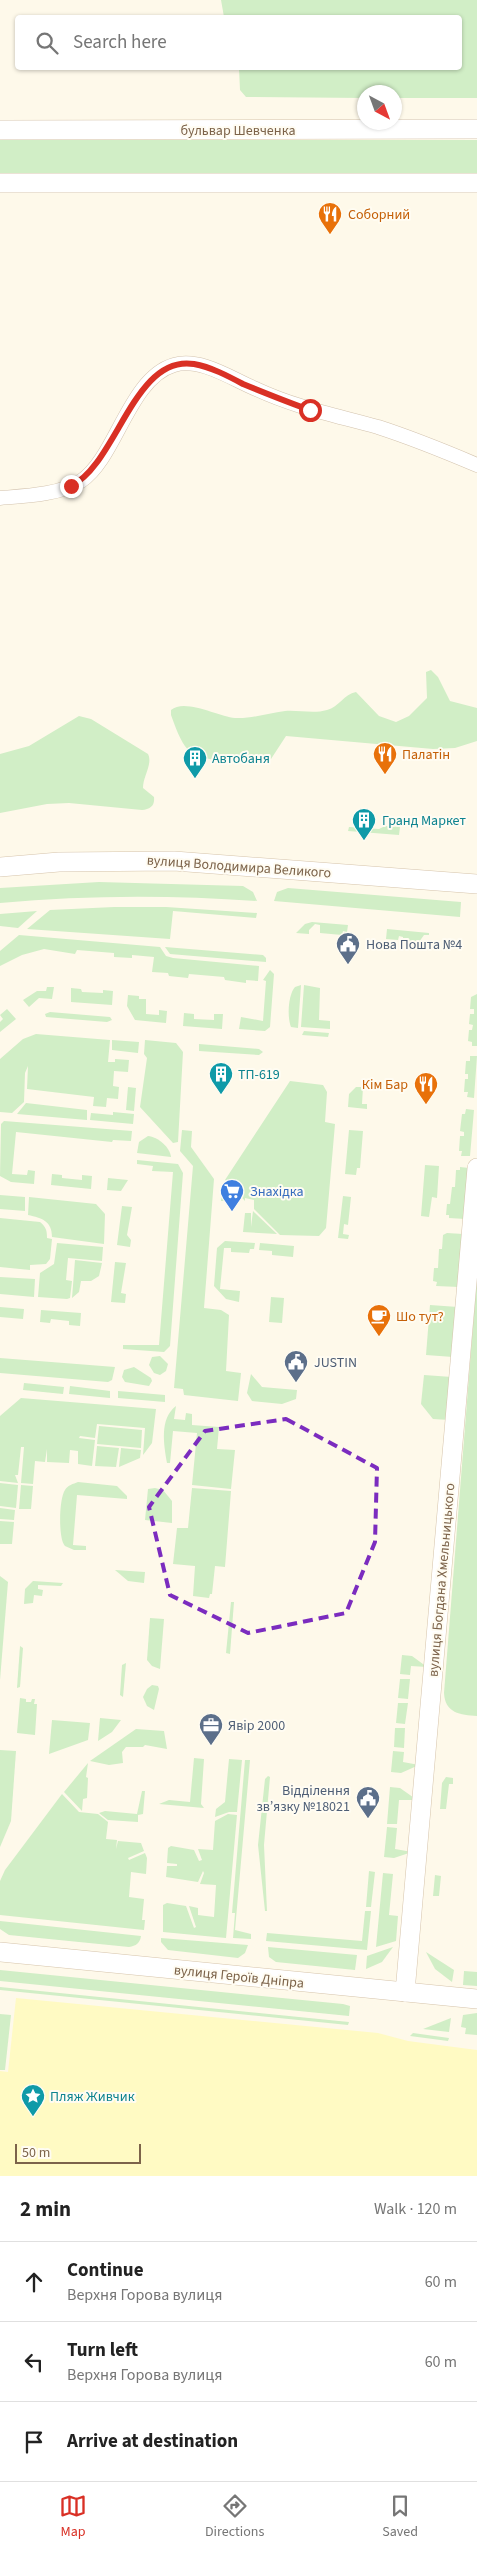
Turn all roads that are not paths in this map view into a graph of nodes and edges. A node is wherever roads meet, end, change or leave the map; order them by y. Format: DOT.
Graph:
graph roads {
  1 [pos="477,129"];
  2 [pos="0,130"];
  3 [pos="0,183"];
  4 [pos="477,184"];
  5 [pos="477,465"];
  6 [pos="0,498"];
  7 [pos="0,867"];
  8 [pos="477,884"];
  9 [pos="477,1168"];
  10 [pos="0,1952"];
  11 [pos="405,1992"];
  12 [pos="477,1999"];
  1 -- 2 [label="main road, бульвар Шевченка"];
  3 -- 4 [label="main road"];
  5 -- 6 [label="street"];
  7 -- 8 [label="main road, вулиця Володимира Великого"];
  9 -- 11 [label="main road, вулиця Богдана Хмельницького"];
  10 -- 11 [label="main road, вулиця Героїв Дніпра"];
  11 -- 12 [label="main road, вулиця Героїв Дніпра"];
}
